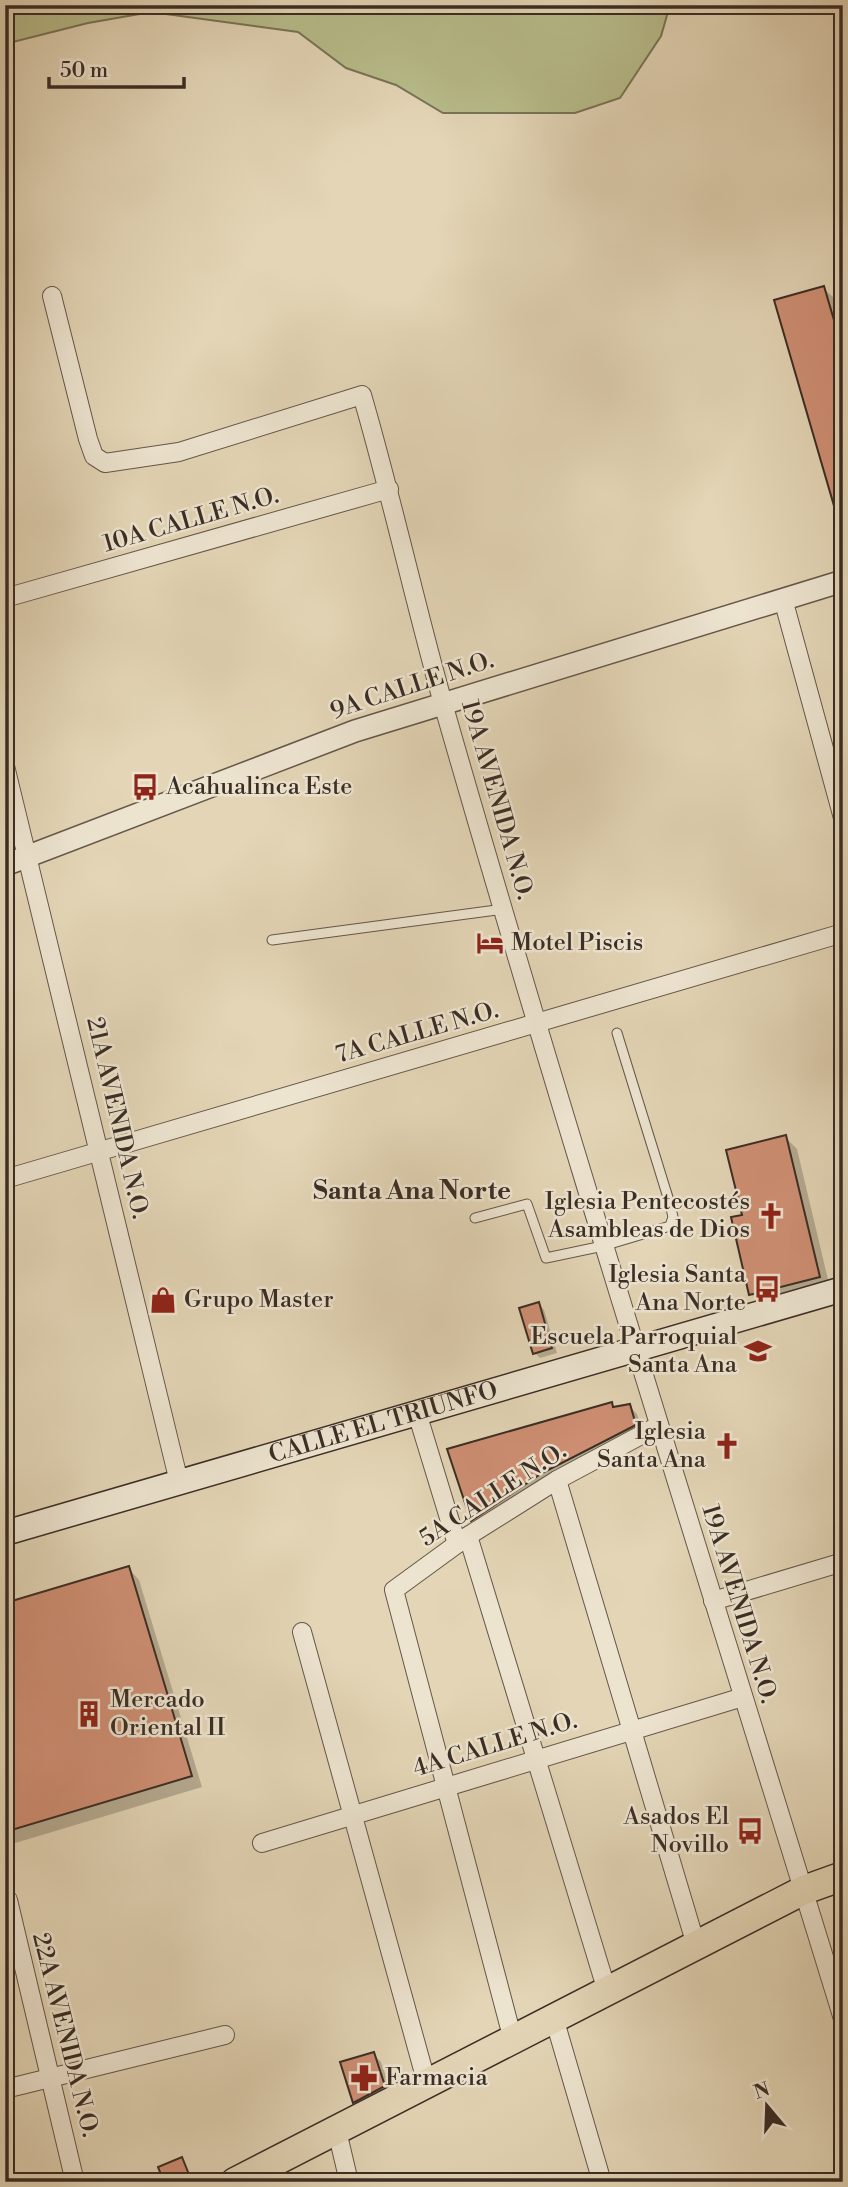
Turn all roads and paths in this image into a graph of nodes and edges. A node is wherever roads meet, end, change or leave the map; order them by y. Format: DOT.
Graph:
graph roads {
  1 [pos="52,296"];
  2 [pos="389,489"];
  3 [pos="843,581"];
  4 [pos="5,598"];
  5 [pos="783,599"];
  6 [pos="443,702"];
  7 [pos="5,766"];
  8 [pos="10,807"];
  9 [pos="843,818"];
  10 [pos="29,856"];
  11 [pos="5,865"];
  12 [pos="503,909"];
  13 [pos="843,933"];
  14 [pos="272,940"];
  15 [pos="537,1024"];
  16 [pos="617,1033"];
  17 [pos="99,1151"];
  18 [pos="5,1179"];
  19 [pos="475,1218"];
  20 [pos="603,1246"];
  21 [pos="843,1289"];
  22 [pos="634,1350"];
  23 [pos="417,1413"];
  24 [pos="658,1426"];
  25 [pos="557,1480"];
  26 [pos="179,1482"];
  27 [pos="5,1533"];
  28 [pos="463,1540"];
  29 [pos="843,1562"];
  30 [pos="713,1601"];
  31 [pos="302,1632"];
  32 [pos="743,1697"];
  33 [pos="631,1728"];
  34 [pos="536,1758"];
  35 [pos="445,1786"];
  36 [pos="352,1815"];
  37 [pos="262,1843"];
  38 [pos="843,1876"];
  39 [pos="804,1889"];
  40 [pos="8,1900"];
  41 [pos="696,1945"];
  42 [pos="607,1991"];
  43 [pos="554,2018"];
  44 [pos="843,2020"];
  45 [pos="225,2035"];
  46 [pos="513,2040"];
  47 [pos="50,2077"];
  48 [pos="427,2084"];
  49 [pos="5,2089"];
  50 [pos="337,2131"];
  51 [pos="75,2182"];
  52 [pos="235,2182"];
  53 [pos="349,2182"];
  54 [pos="601,2182"];
  1 -- 2 [label="street, 19A AVENIDA N.O."];
  2 -- 4 [label="street, 10A CALLE N.O."];
  2 -- 6 [label="street, 19A AVENIDA N.O."];
  3 -- 5 [label="street, 9A CALLE N.O."];
  5 -- 6 [label="street, 9A CALLE N.O."];
  5 -- 9 [label="street"];
  6 -- 10 [label="street, 9A CALLE N.O."];
  6 -- 12 [label="street, 19A AVENIDA N.O."];
  7 -- 8 [label="street, 21A AVENIDA N.O."];
  8 -- 10 [label="street, 21A AVENIDA N.O."];
  10 -- 11 [label="street, 9A CALLE N.O."];
  10 -- 17 [label="street, 21A AVENIDA N.O."];
  12 -- 14 [label="lane"];
  12 -- 15 [label="street, 19A AVENIDA N.O."];
  13 -- 15 [label="street, 7A CALLE N.O."];
  15 -- 17 [label="street, 7A CALLE N.O."];
  15 -- 20 [label="street, 19A AVENIDA N.O."];
  16 -- 20 [label="lane"];
  17 -- 18 [label="street, 7A CALLE N.O."];
  17 -- 26 [label="street, 21A AVENIDA N.O."];
  19 -- 20 [label="lane"];
  20 -- 22 [label="street, 19A AVENIDA N.O."];
  21 -- 22 [label="main road, CALLE EL TRIUNFO"];
  22 -- 23 [label="main road, CALLE EL TRIUNFO"];
  22 -- 24 [label="street, 19A AVENIDA N.O."];
  23 -- 26 [label="main road, CALLE EL TRIUNFO"];
  23 -- 28 [label="street"];
  24 -- 25 [label="street, 5A CALLE N.O."];
  24 -- 30 [label="street, 19A AVENIDA N.O."];
  25 -- 28 [label="street, 5A CALLE N.O."];
  25 -- 33 [label="street"];
  26 -- 27 [label="main road, CALLE EL TRIUNFO"];
  28 -- 34 [label="street"];
  28 -- 35 [label="street, 5A CALLE N.O."];
  29 -- 30 [label="street"];
  30 -- 32 [label="street, 19A AVENIDA N.O."];
  31 -- 36 [label="street"];
  32 -- 33 [label="street, 4A CALLE N.O."];
  32 -- 39 [label="street, 19A AVENIDA N.O."];
  33 -- 34 [label="street, 4A CALLE N.O."];
  33 -- 41 [label="street"];
  34 -- 35 [label="street, 4A CALLE N.O."];
  34 -- 42 [label="street"];
  35 -- 36 [label="street, 4A CALLE N.O."];
  35 -- 46 [label="street"];
  36 -- 37 [label="street, 4A CALLE N.O."];
  36 -- 48 [label="street"];
  38 -- 39 [label="main road"];
  39 -- 41 [label="main road"];
  39 -- 44 [label="street, 19A AVENIDA N.O."];
  40 -- 47 [label="street, 22A AVENIDA N.O."];
  41 -- 42 [label="main road"];
  42 -- 43 [label="main road"];
  43 -- 46 [label="main road"];
  43 -- 54 [label="street"];
  45 -- 47 [label="street"];
  46 -- 48 [label="main road"];
  47 -- 49 [label="street"];
  47 -- 51 [label="street, 22A AVENIDA N.O."];
  48 -- 50 [label="main road"];
  50 -- 52 [label="main road"];
  50 -- 53 [label="street"];
}
